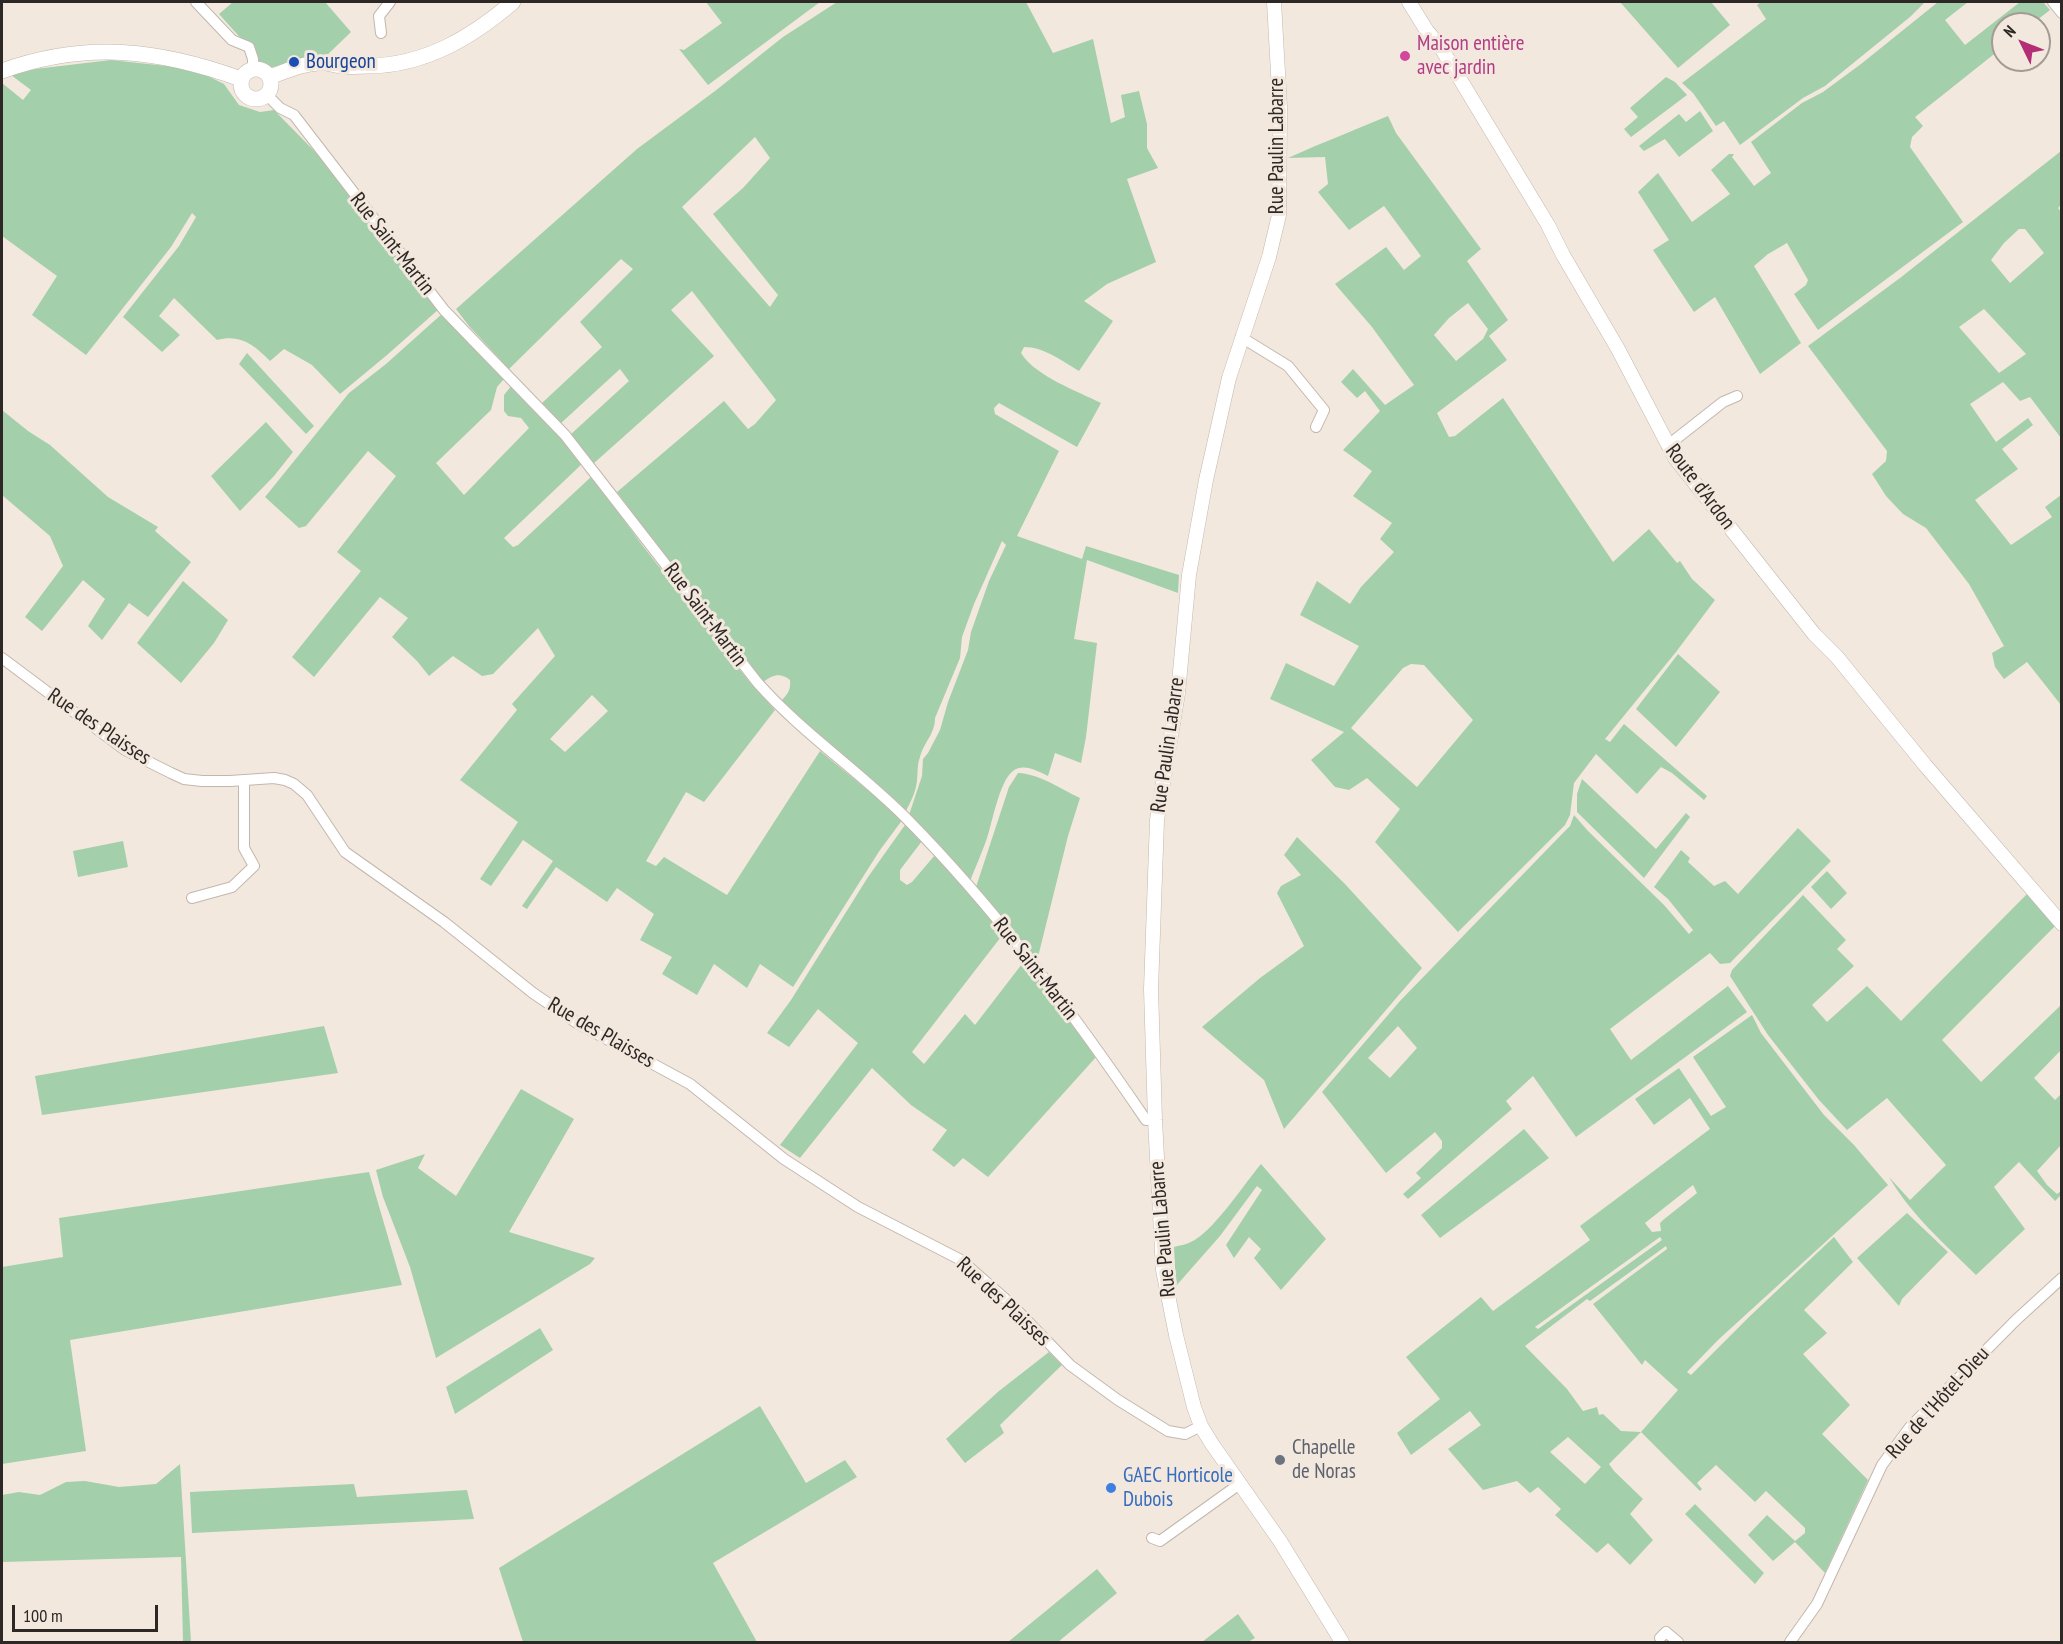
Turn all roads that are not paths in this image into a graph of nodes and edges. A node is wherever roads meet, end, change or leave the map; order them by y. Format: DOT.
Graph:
graph roads {
  1 [pos="196,2"];
  2 [pos="390,2"];
  3 [pos="513,2"];
  4 [pos="1274,2"];
  5 [pos="1409,2"];
  6 [pos="381,33"];
  7 [pos="253,69"];
  8 [pos="2,71"];
  9 [pos="270,77"];
  10 [pos="241,79"];
  11 [pos="267,95"];
  12 [pos="1241,337"];
  13 [pos="1737,396"];
  14 [pos="1316,427"];
  15 [pos="1667,446"];
  16 [pos="2,658"];
  17 [pos="244,780"];
  18 [pos="192,898"];
  19 [pos="2061,924"];
  20 [pos="1155,1120"];
  21 [pos="2061,1278"];
  22 [pos="1201,1426"];
  23 [pos="1241,1483"];
  24 [pos="1152,1538"];
  25 [pos="1660,1638"];
  26 [pos="1342,1642"];
  27 [pos="1678,1642"];
  28 [pos="1790,1642"];
  1 -- 7 [label="street"];
  2 -- 6 [label="street"];
  3 -- 9 [label="main road"];
  4 -- 12 [label="street, Rue Paulin Labarre"];
  5 -- 15 [label="street, Route d'Ardon"];
  7 -- 9 [label="main road"];
  7 -- 10 [label="main road"];
  8 -- 10 [label="main road"];
  9 -- 11 [label="main road"];
  10 -- 11 [label="main road"];
  11 -- 20 [label="street, Rue Saint-Martin"];
  12 -- 14 [label="street"];
  12 -- 20 [label="street, Rue Paulin Labarre"];
  13 -- 15 [label="street"];
  15 -- 19 [label="street, Route d'Ardon"];
  16 -- 17 [label="street, Rue des Plaisses"];
  17 -- 18 [label="street"];
  17 -- 22 [label="street, Rue des Plaisses"];
  20 -- 22 [label="street, Rue Paulin Labarre"];
  21 -- 28 [label="street, Rue de l'Hôtel-Dieu"];
  22 -- 23 [label="street, Rue Paulin Labarre"];
  23 -- 24 [label="street"];
  23 -- 26 [label="street, Rue Paulin Labarre"];
  25 -- 27 [label="street"];
}
